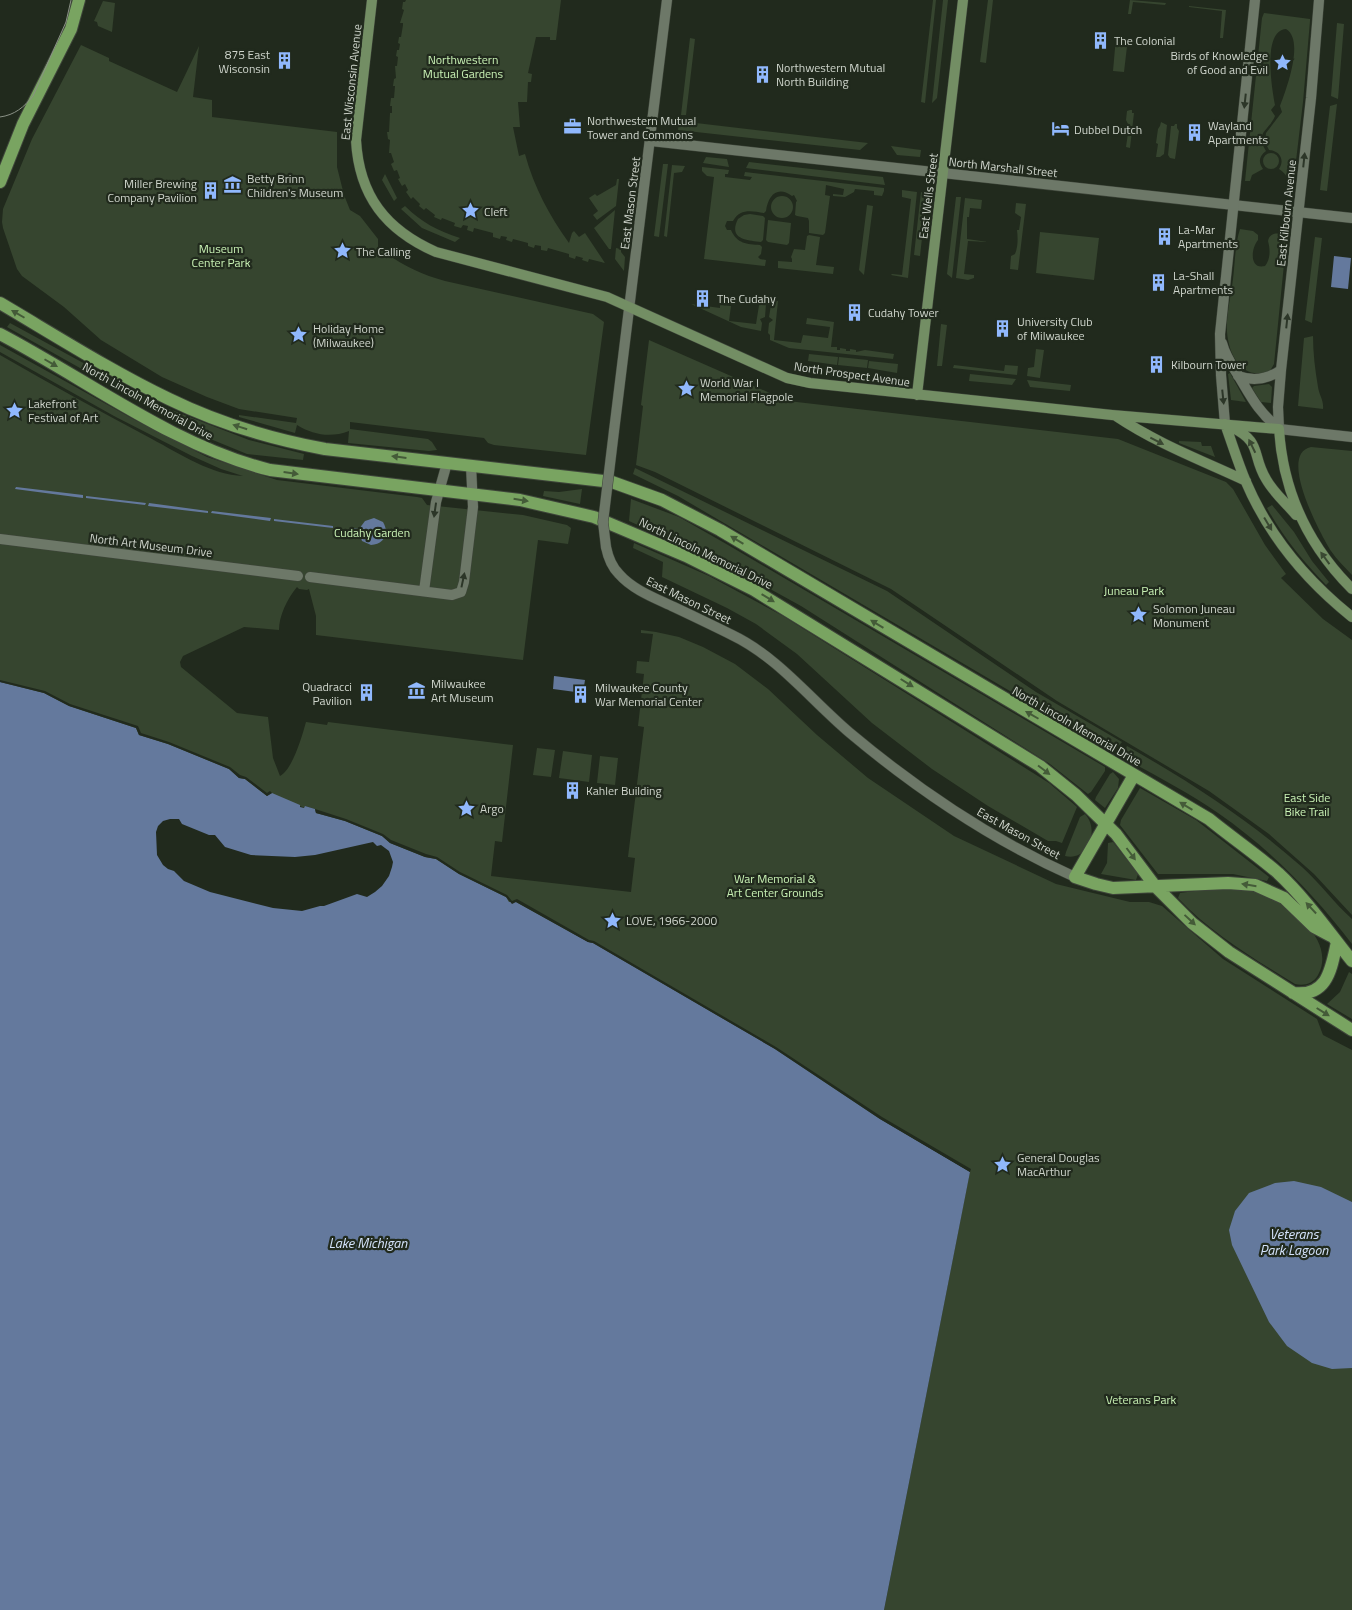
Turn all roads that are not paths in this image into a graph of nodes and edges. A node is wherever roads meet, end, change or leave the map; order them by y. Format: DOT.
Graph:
graph roads {
  1 [pos="79,0"];
  2 [pos="372,0"];
  3 [pos="667,0"];
  4 [pos="963,0"];
  5 [pos="1255,0"];
  6 [pos="1319,0"];
  7 [pos="650,140"];
  8 [pos="943,173"];
  9 [pos="0,182"];
  10 [pos="1235,205"];
  11 [pos="1299,212"];
  12 [pos="1352,218"];
  13 [pos="436,252"];
  14 [pos="0,303"];
  15 [pos="630,307"];
  16 [pos="0,334"];
  17 [pos="1220,334"];
  18 [pos="1282,370"];
  19 [pos="1238,376"];
  20 [pos="917,395"];
  21 [pos="1115,416"];
  22 [pos="1225,424"];
  23 [pos="1279,429"];
  24 [pos="1352,437"];
  25 [pos="448,463"];
  26 [pos="470,466"];
  27 [pos="1246,481"];
  28 [pos="439,490"];
  29 [pos="472,494"];
  30 [pos="1303,523"];
  31 [pos="0,539"];
  32 [pos="298,576"];
  33 [pos="310,577"];
  34 [pos="1352,589"];
  35 [pos="424,591"];
  36 [pos="1352,617"];
  37 [pos="1134,775"];
  38 [pos="1106,824"];
  39 [pos="1075,877"];
  40 [pos="1155,886"];
  41 [pos="1335,940"];
  42 [pos="1352,960"];
  43 [pos="1293,993"];
  44 [pos="1352,1030"];
  1 -- 9 [label="main road"];
  2 -- 13 [label="main road, East Wisconsin Avenue"];
  3 -- 7 [label="street, East Mason Street"];
  4 -- 8 [label="main road, East Wells Street"];
  5 -- 10 [label="street, one-way"];
  11 -- 6 [label="street, East Kilbourn Avenue, one-way"];
  7 -- 8 [label="street, North Marshall Street"];
  7 -- 15 [label="street, East Mason Street"];
  8 -- 10 [label="street, North Marshall Street"];
  8 -- 20 [label="main road, East Wells Street"];
  10 -- 11 [label="street, North Marshall Street"];
  10 -- 17 [label="street"];
  11 -- 12 [label="street, North Marshall Street"];
  18 -- 11 [label="street, East Kilbourn Avenue, one-way"];
  13 -- 15 [label="main road, North Prospect Avenue"];
  25 -- 14 [label="main road, North Lincoln Memorial Drive, one-way"];
  15 -- 20 [label="main road, North Prospect Avenue"];
  15 -- 39 [label="street, East Mason Street, bridge"];
  16 -- 28 [label="main road, North Lincoln Memorial Drive, one-way"];
  17 -- 19 [label="street"];
  17 -- 22 [label="street, one-way"];
  18 -- 19 [label="street"];
  18 -- 23 [label="street, East Kilbourn Avenue"];
  19 -- 23 [label="street"];
  20 -- 21 [label="main road, North Prospect Avenue"];
  21 -- 22 [label="main road, North Prospect Avenue"];
  21 -- 27 [label="main road, one-way"];
  22 -- 23 [label="main road, North Prospect Avenue"];
  22 -- 27 [label="main road"];
  30 -- 22 [label="main road, one-way"];
  23 -- 24 [label="street"];
  23 -- 30 [label="main road"];
  25 -- 26 [label="main road, North Lincoln Memorial Drive"];
  25 -- 28 [label="street"];
  26 -- 29 [label="street"];
  37 -- 26 [label="main road, North Lincoln Memorial Drive, one-way"];
  27 -- 36 [label="main road, one-way"];
  28 -- 29 [label="main road, North Lincoln Memorial Drive"];
  28 -- 35 [label="street, one-way"];
  35 -- 29 [label="street, one-way"];
  29 -- 38 [label="main road, North Lincoln Memorial Drive, one-way"];
  34 -- 30 [label="main road, one-way"];
  31 -- 32 [label="street, North Art Museum Drive"];
  33 -- 35 [label="street"];
  37 -- 38 [label="main road"];
  41 -- 37 [label="main road, North Lincoln Memorial Drive, one-way"];
  38 -- 39 [label="main road"];
  38 -- 40 [label="main road, North Lincoln Memorial Drive, one-way"];
  39 -- 40 [label="main road"];
  41 -- 40 [label="main road, one-way"];
  40 -- 43 [label="main road, North Lincoln Memorial Drive, one-way"];
  41 -- 42 [label="main road, North Lincoln Memorial Drive"];
  41 -- 43 [label="main road"];
  43 -- 44 [label="main road, North Lincoln Memorial Drive, one-way"];
}
